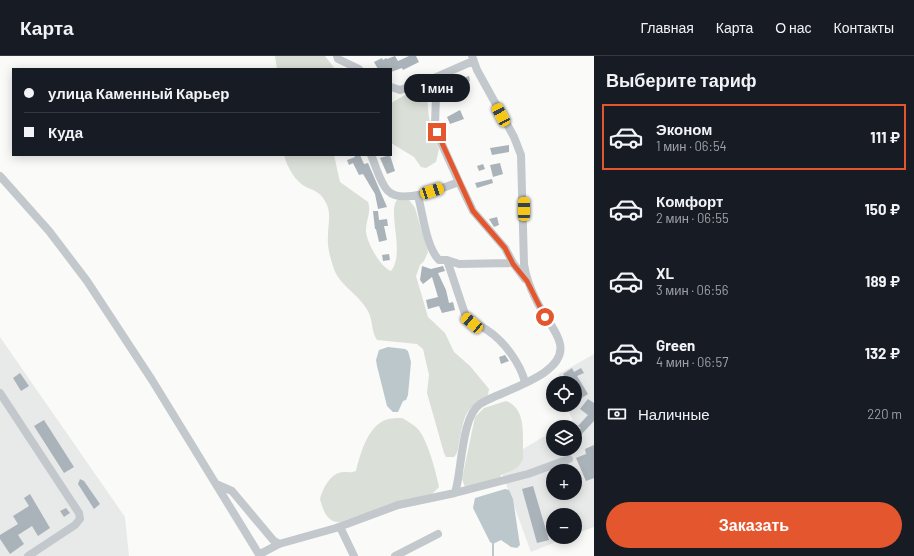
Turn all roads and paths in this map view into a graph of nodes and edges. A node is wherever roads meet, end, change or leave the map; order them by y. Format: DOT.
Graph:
graph roads {
  1 [pos="337,56"];
  2 [pos="473,59"];
  3 [pos="357,68"];
  4 [pos="432,79"];
  5 [pos="392,87"];
  6 [pos="371,156"];
  7 [pos="0,176"];
  8 [pos="459,182"];
  9 [pos="418,196"];
  10 [pos="447,260"];
  11 [pos="513,264"];
  12 [pos="527,281"];
  13 [pos="525,382"];
  14 [pos="0,393"];
  15 [pos="569,459"];
  16 [pos="216,484"];
  17 [pos="455,493"];
  18 [pos="340,527"];
  19 [pos="438,534"];
  20 [pos="279,544"];
  21 [pos="260,555"];
  22 [pos="28,556"];
  23 [pos="354,556"];
  24 [pos="395,556"];
  1 -- 3 [label="street"];
  2 -- 4 [label="street"];
  2 -- 12 [label="street"];
  4 -- 5 [label="street"];
  4 -- 8 [label="street"];
  6 -- 9 [label="street"];
  7 -- 16 [label="street"];
  8 -- 9 [label="street"];
  8 -- 11 [label="street"];
  9 -- 10 [label="street"];
  10 -- 11 [label="street"];
  10 -- 13 [label="street"];
  11 -- 12 [label="street"];
  12 -- 13 [label="street"];
  13 -- 17 [label="street"];
  14 -- 22 [label="street"];
  15 -- 17 [label="street"];
  16 -- 20 [label="street"];
  16 -- 21 [label="street"];
  17 -- 18 [label="street"];
  18 -- 20 [label="street"];
  18 -- 23 [label="street"];
  19 -- 24 [label="street"];
  20 -- 21 [label="street"];
}
